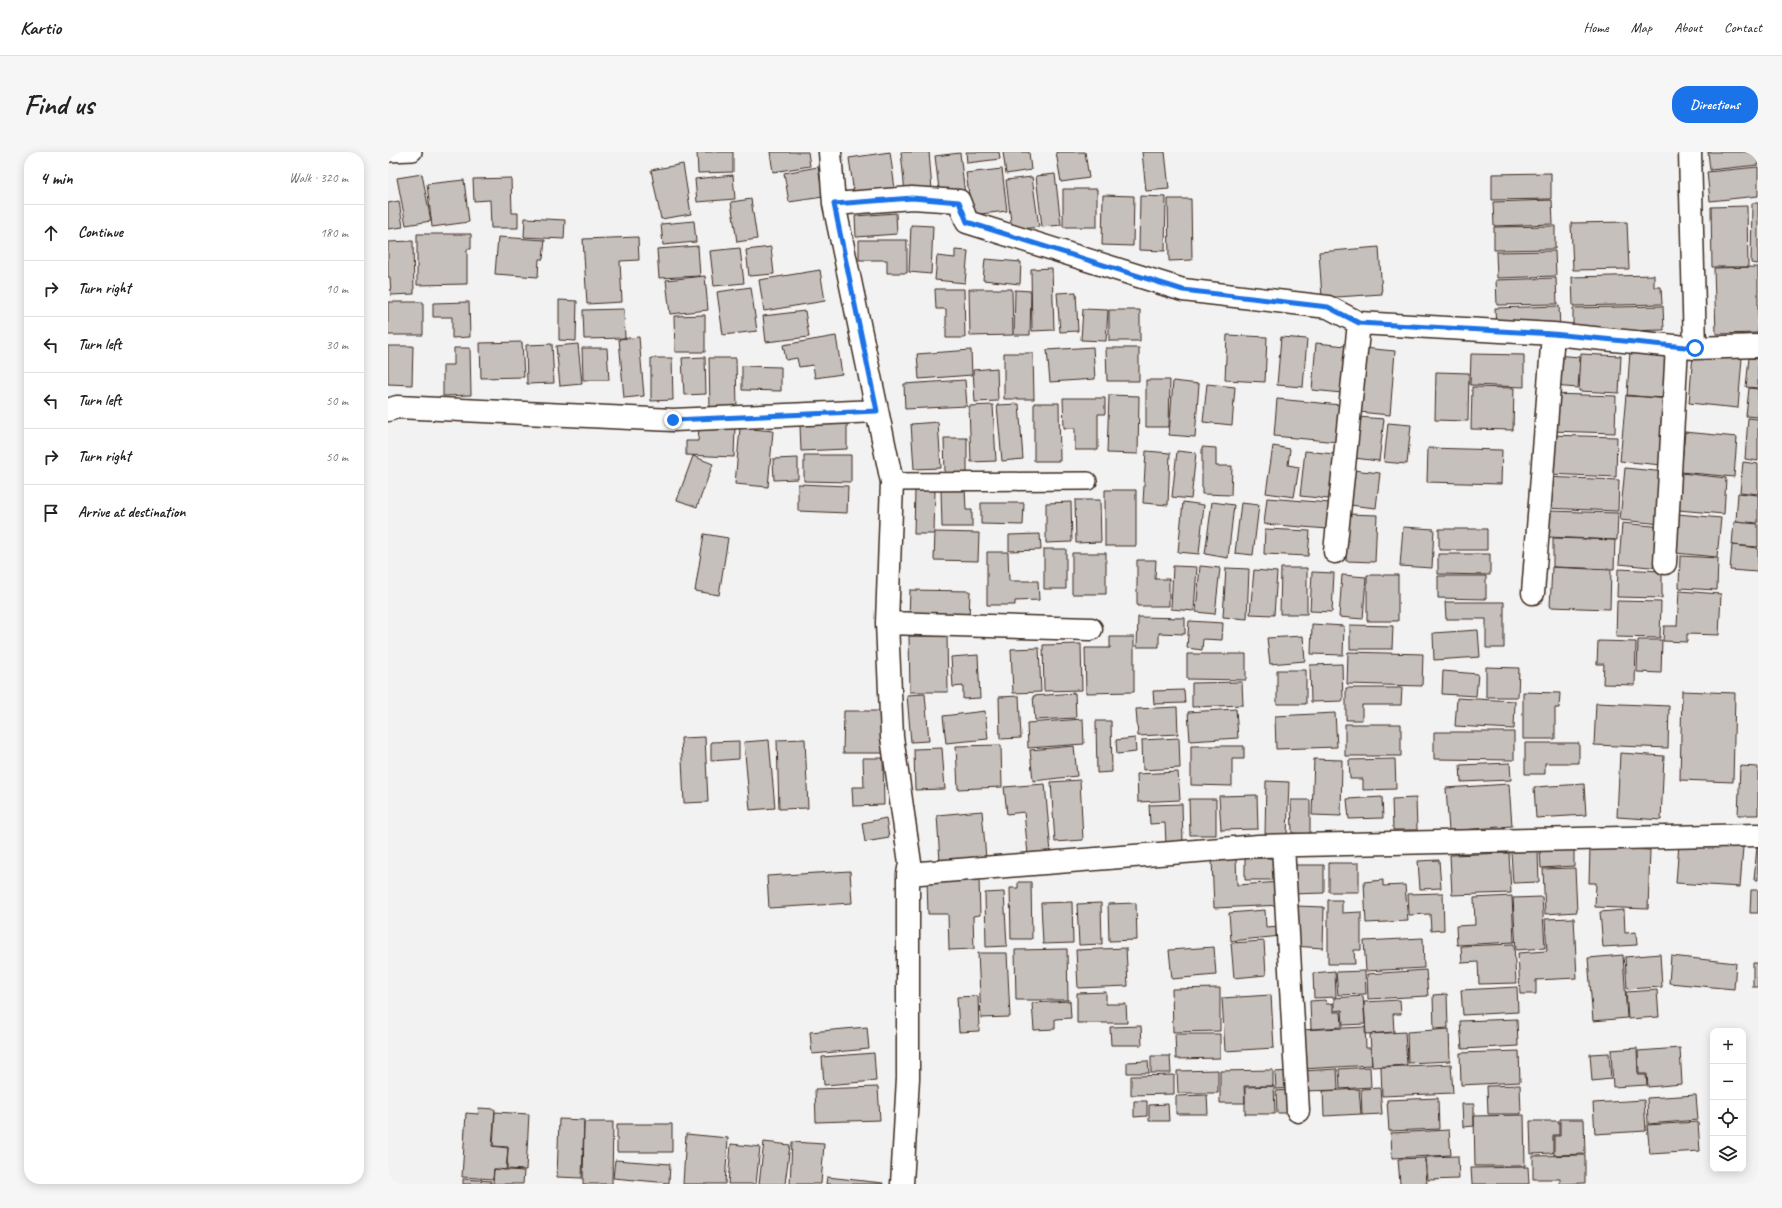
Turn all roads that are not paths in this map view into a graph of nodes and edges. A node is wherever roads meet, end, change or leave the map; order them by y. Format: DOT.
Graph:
graph roads {
  1 [pos="412,152"];
  2 [pos="830,152"];
  3 [pos="1690,152"];
  4 [pos="388,153"];
  5 [pos="834,204"];
  6 [pos="1359,323"];
  7 [pos="1553,334"];
  8 [pos="1758,346"];
  9 [pos="1686,347"];
  10 [pos="388,410"];
  11 [pos="877,411"];
  12 [pos="1088,481"];
  13 [pos="892,482"];
  14 [pos="1335,552"];
  15 [pos="1666,563"];
  16 [pos="1533,593"];
  17 [pos="887,623"];
  18 [pos="1091,629"];
  19 [pos="1758,835"];
  20 [pos="1283,846"];
  21 [pos="908,874"];
  22 [pos="1298,1111"];
  23 [pos="902,1184"];
  1 -- 4 [label="lane"];
  2 -- 5 [label="street"];
  3 -- 9 [label="street"];
  5 -- 6 [label="street"];
  5 -- 11 [label="street"];
  6 -- 7 [label="street"];
  6 -- 14 [label="street"];
  7 -- 9 [label="street"];
  7 -- 16 [label="street"];
  8 -- 9 [label="street"];
  9 -- 15 [label="street"];
  10 -- 11 [label="street"];
  11 -- 13 [label="street"];
  12 -- 13 [label="lane"];
  13 -- 17 [label="street"];
  17 -- 18 [label="street"];
  17 -- 21 [label="street"];
  19 -- 20 [label="street"];
  20 -- 21 [label="street"];
  20 -- 22 [label="street"];
  21 -- 23 [label="street"];
}
